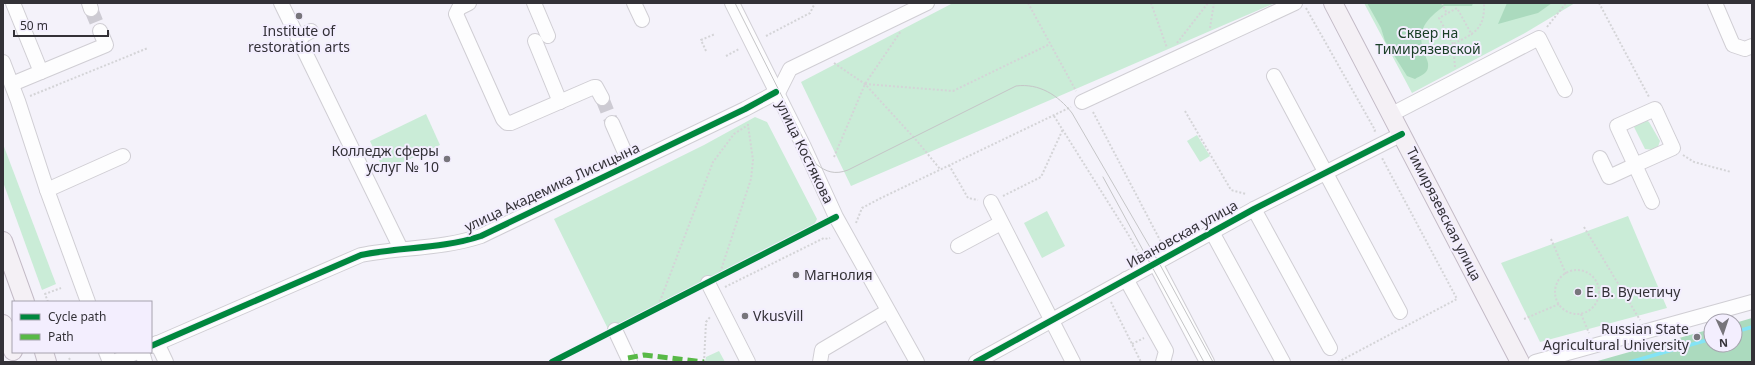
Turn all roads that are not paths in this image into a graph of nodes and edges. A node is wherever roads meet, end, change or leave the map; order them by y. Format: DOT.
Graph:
graph roads {
  1 [pos="13,3"];
  2 [pos="281,3"];
  3 [pos="469,3"];
  4 [pos="534,3"];
  5 [pos="634,3"];
  6 [pos="732,3"];
  7 [pos="927,3"];
  8 [pos="1295,3"];
  9 [pos="1333,3"];
  10 [pos="1715,3"];
  11 [pos="642,20"];
  12 [pos="100,31"];
  13 [pos="311,31"];
  14 [pos="298,38"];
  15 [pos="1752,46"];
  16 [pos="3,62"];
  17 [pos="41,72"];
  18 [pos="1274,76"];
  19 [pos="12,84"];
  20 [pos="1565,90"];
  21 [pos="776,92"];
  22 [pos="602,98"];
  23 [pos="1084,101"];
  24 [pos="560,102"];
  25 [pos="1392,114"];
  26 [pos="612,123"];
  27 [pos="1402,134"];
  28 [pos="123,156"];
  29 [pos="1600,158"];
  30 [pos="630,164"];
  31 [pos="1635,165"];
  32 [pos="1325,173"];
  33 [pos="47,190"];
  34 [pos="991,202"];
  35 [pos="1652,202"];
  36 [pos="1254,209"];
  37 [pos="1002,223"];
  38 [pos="1212,232"];
  39 [pos="3,241"];
  40 [pos="958,246"];
  41 [pos="401,249"];
  42 [pos="1148,261"];
  43 [pos="1126,279"];
  44 [pos="713,285"];
  45 [pos="25,301"];
  46 [pos="88,301"];
  47 [pos="1752,302"];
  48 [pos="888,311"];
  49 [pos="1400,312"];
  50 [pos="1051,320"];
  51 [pos="3,324"];
  52 [pos="615,330"];
  53 [pos="154,344"];
  54 [pos="1330,348"];
  55 [pos="12,349"];
  56 [pos="135,353"];
  57 [pos="114,362"];
  58 [pos="166,362"];
  59 [pos="630,362"];
  60 [pos="748,362"];
  61 [pos="820,362"];
  62 [pos="916,362"];
  63 [pos="976,362"];
  64 [pos="1072,362"];
  65 [pos="1163,362"];
  66 [pos="1207,362"];
  67 [pos="1283,362"];
  68 [pos="1520,362"];
  69 [pos="1535,362"];
  1 -- 17 [label="street"];
  2 -- 14 [label="street"];
  3 -- 24 [label="street"];
  4 -- 24 [label="street"];
  5 -- 11 [label="street"];
  6 -- 21 [label="street, улица Костякова"];
  7 -- 21 [label="street"];
  8 -- 23 [label="street"];
  9 -- 25 [label="main road, Тимирязевская улица"];
  10 -- 15 [label="street"];
  12 -- 17 [label="street"];
  13 -- 14 [label="street"];
  14 -- 41 [label="street"];
  16 -- 19 [label="street"];
  17 -- 19 [label="street"];
  18 -- 32 [label="street"];
  19 -- 33 [label="street"];
  20 -- 25 [label="street"];
  21 -- 30 [label="street, улица Академика Лисицына"];
  21 -- 48 [label="street, улица Костякова"];
  22 -- 24 [label="street"];
  25 -- 27 [label="main road, Тимирязевская улица"];
  26 -- 30 [label="street"];
  27 -- 32 [label="street, Ивановская улица"];
  27 -- 68 [label="main road, Тимирязевская улица"];
  28 -- 33 [label="street"];
  29 -- 31 [label="street"];
  30 -- 41 [label="street, улица Академика Лисицына"];
  31 -- 31 [label="street"];
  31 -- 35 [label="street"];
  32 -- 36 [label="street, Ивановская улица"];
  32 -- 49 [label="street"];
  33 -- 46 [label="street"];
  34 -- 37 [label="street"];
  36 -- 38 [label="street, Ивановская улица"];
  36 -- 54 [label="street"];
  37 -- 40 [label="street"];
  37 -- 50 [label="street"];
  38 -- 42 [label="street, Ивановская улица"];
  38 -- 67 [label="street"];
  39 -- 45 [label="main road"];
  41 -- 53 [label="street, улица Академика Лисицына"];
  42 -- 43 [label="street, Ивановская улица"];
  42 -- 66 [label="street"];
  43 -- 50 [label="street, Ивановская улица"];
  43 -- 65 [label="street"];
  44 -- 60 [label="street"];
  47 -- 69 [label="street"];
  48 -- 61 [label="street"];
  48 -- 62 [label="street, улица Костякова"];
  50 -- 63 [label="street, Ивановская улица"];
  50 -- 64 [label="street"];
  51 -- 55 [label="main road"];
  52 -- 59 [label="street"];
  53 -- 58 [label="street"];
  56 -- 57 [label="street"];
}
